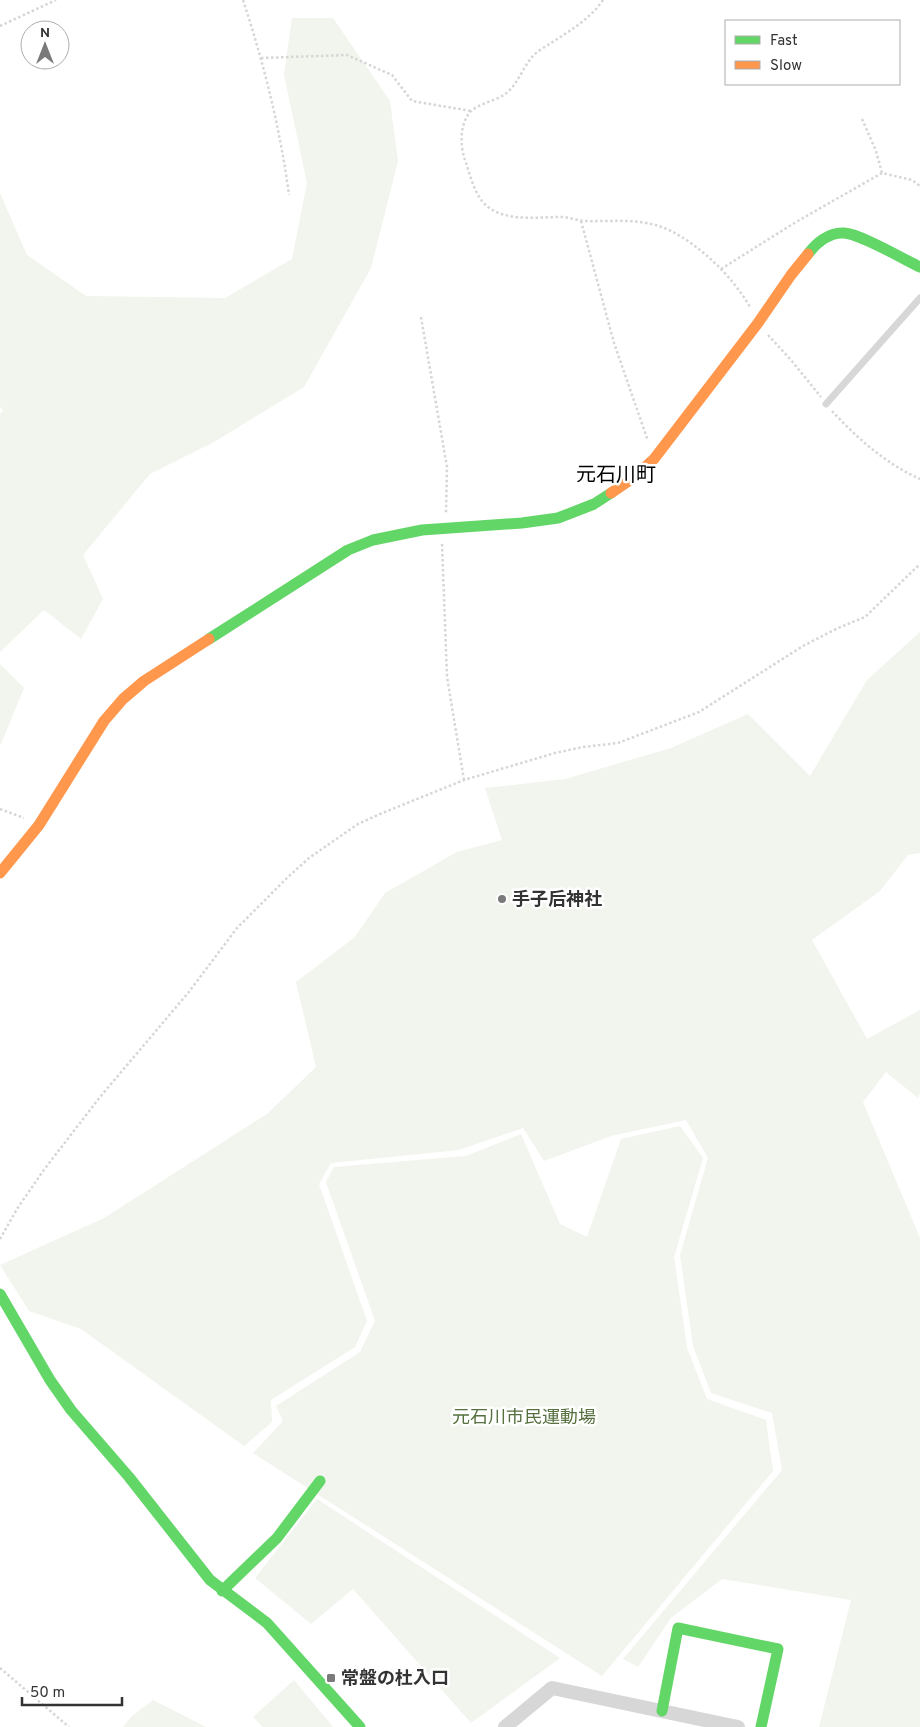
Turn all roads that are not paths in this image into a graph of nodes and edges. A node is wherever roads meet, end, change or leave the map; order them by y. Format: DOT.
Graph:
graph roads {
  1 [pos="920,267"];
  2 [pos="920,298"];
  3 [pos="826,404"];
  4 [pos="0,873"];
  5 [pos="0,1294"];
  6 [pos="320,1481"];
  7 [pos="222,1591"];
  8 [pos="662,1711"];
  9 [pos="360,1727"];
  10 [pos="504,1727"];
  11 [pos="738,1727"];
  12 [pos="761,1727"];
  1 -- 4 [label="street"];
  2 -- 3 [label="lane"];
  5 -- 7 [label="street"];
  6 -- 7 [label="street"];
  7 -- 9 [label="street"];
  8 -- 10 [label="street"];
  8 -- 11 [label="street"];
  8 -- 12 [label="street"];
}
